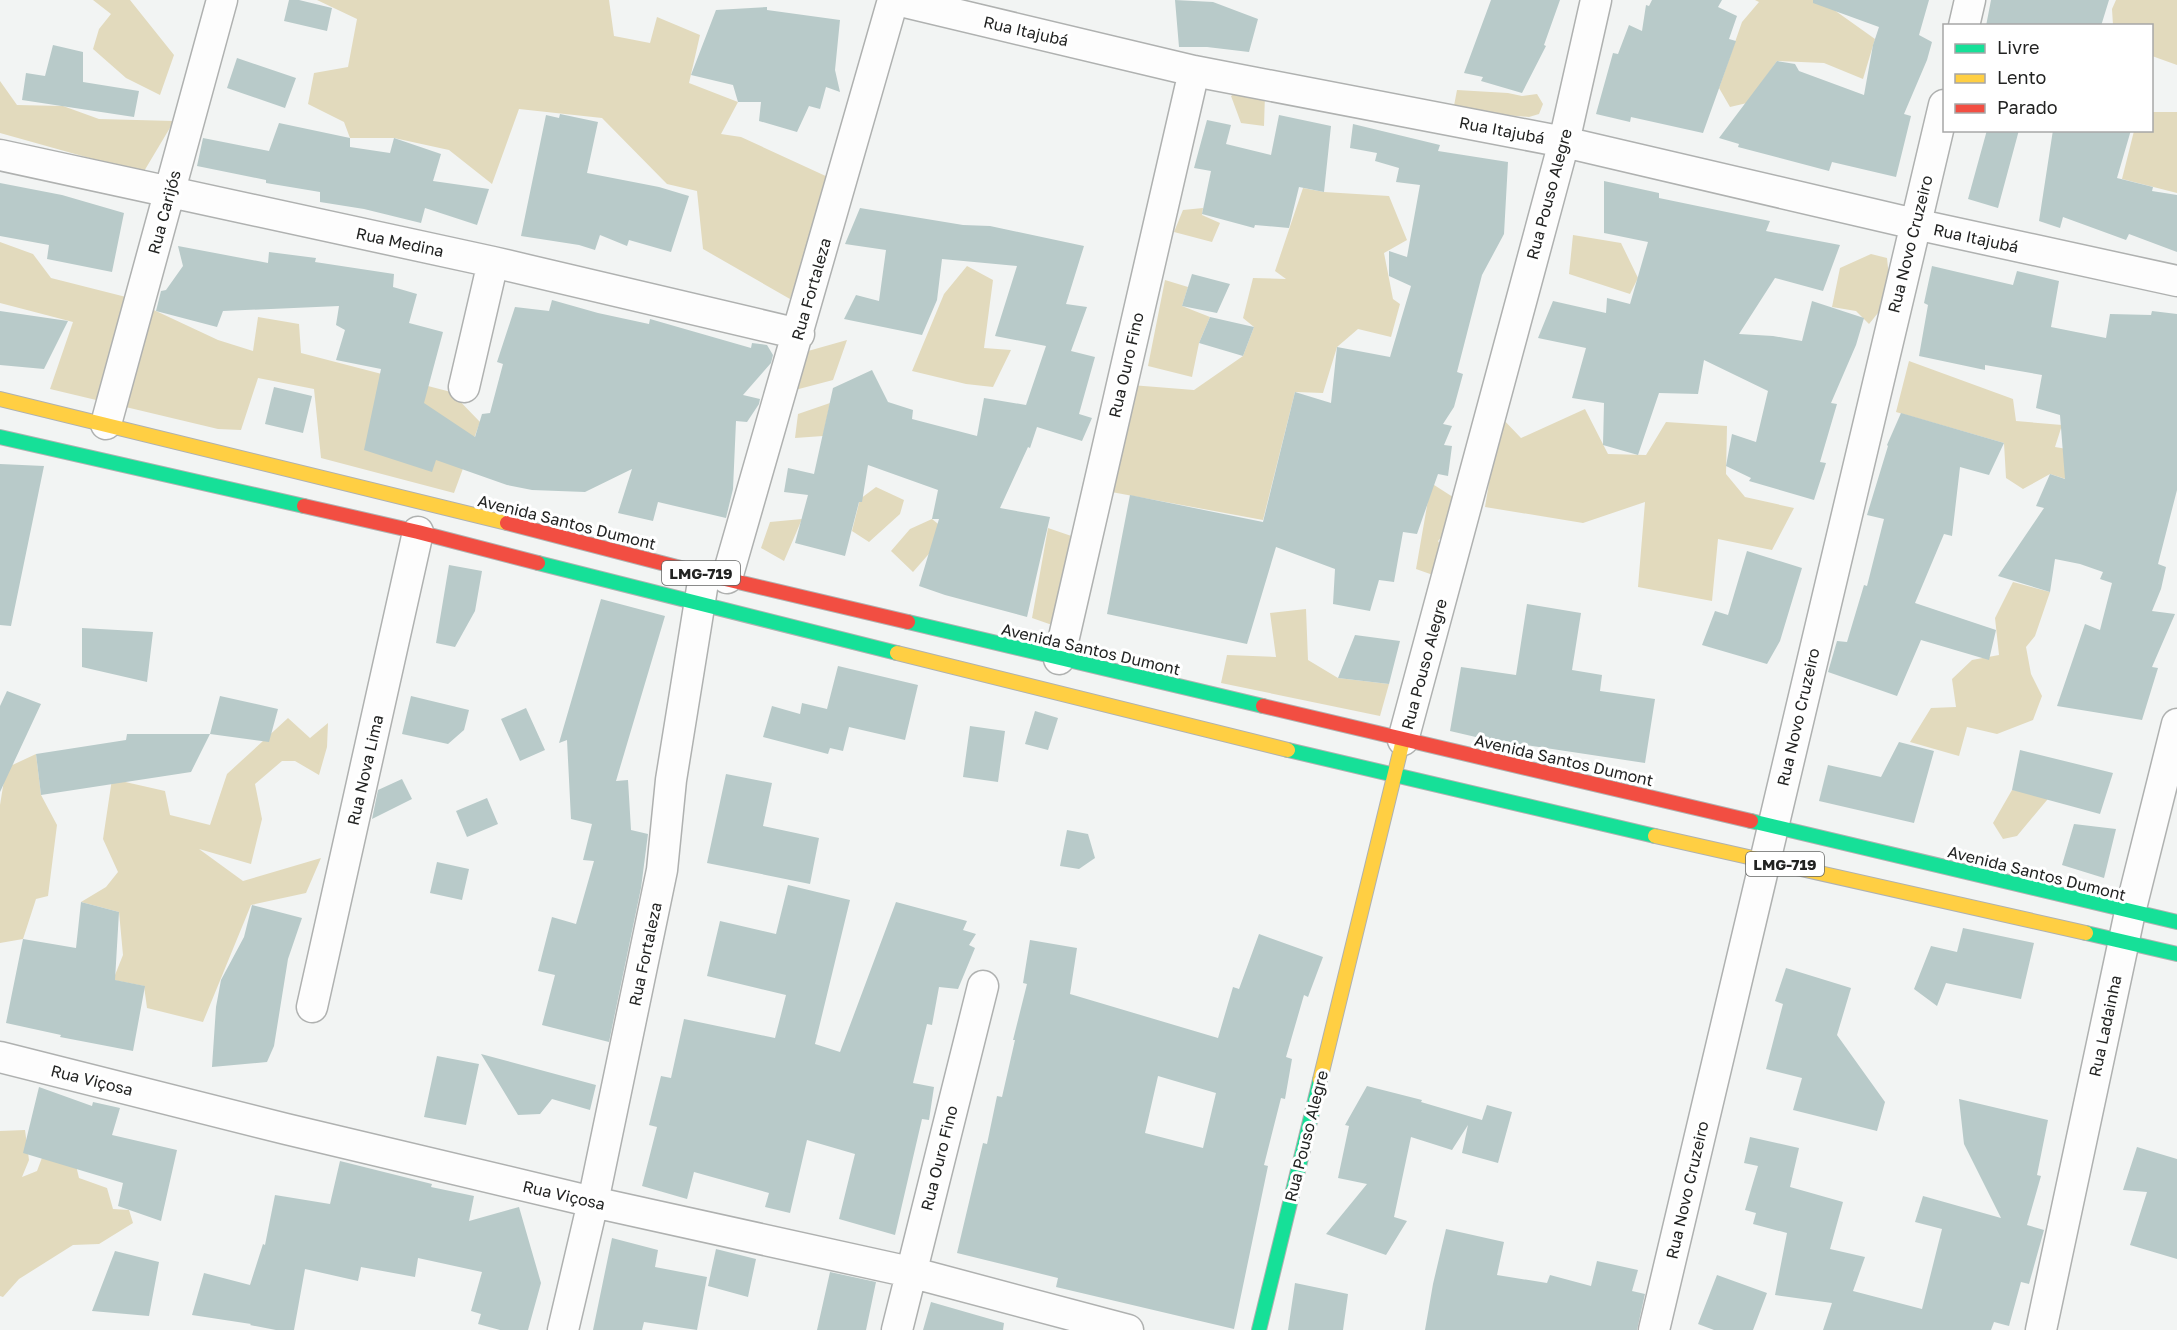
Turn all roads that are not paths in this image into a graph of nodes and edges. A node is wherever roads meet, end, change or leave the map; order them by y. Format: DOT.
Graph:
graph roads {
  1 [pos="222,0"];
  2 [pos="895,0"];
  3 [pos="1596,0"];
  4 [pos="1971,0"];
  5 [pos="1965,24"];
  6 [pos="1194,71"];
  7 [pos="1943,109"];
  8 [pos="1563,142"];
  9 [pos="0,155"];
  10 [pos="170,192"];
  11 [pos="1915,224"];
  12 [pos="494,262"];
  13 [pos="2177,281"];
  14 [pos="799,334"];
  15 [pos="464,387"];
  16 [pos="0,399"];
  17 [pos="106,424"];
  18 [pos="0,437"];
  19 [pos="418,532"];
  20 [pos="716,576"];
  21 [pos="698,604"];
  22 [pos="1059,658"];
  23 [pos="2177,724"];
  24 [pos="1403,740"];
  25 [pos="1393,776"];
  26 [pos="1773,826"];
  27 [pos="1765,859"];
  28 [pos="2130,912"];
  29 [pos="2177,922"];
  30 [pos="2123,943"];
  31 [pos="2177,954"];
  32 [pos="982,986"];
  33 [pos="312,1007"];
  34 [pos="0,1057"];
  35 [pos="593,1202"];
  36 [pos="910,1272"];
  37 [pos="563,1330"];
  38 [pos="897,1330"];
  39 [pos="1128,1330"];
  40 [pos="1259,1330"];
  41 [pos="1654,1330"];
  42 [pos="2041,1330"];
  1 -- 10 [label="street, Rua Carijós"];
  2 -- 6 [label="street, Rua Itajubá"];
  2 -- 14 [label="street, Rua Fortaleza"];
  3 -- 8 [label="street, Rua Pouso Alegre"];
  4 -- 5 [label="street"];
  6 -- 8 [label="street, Rua Itajubá"];
  6 -- 22 [label="street, Rua Ouro Fino"];
  7 -- 11 [label="street, Rua Novo Cruzeiro"];
  8 -- 11 [label="street, Rua Itajubá"];
  8 -- 24 [label="street, Rua Pouso Alegre"];
  9 -- 10 [label="street, Rua Medina"];
  10 -- 12 [label="street, Rua Medina"];
  10 -- 17 [label="street, Rua Carijós"];
  11 -- 13 [label="street, Rua Itajubá"];
  11 -- 26 [label="street, Rua Novo Cruzeiro"];
  12 -- 14 [label="street, Rua Medina"];
  12 -- 15 [label="street"];
  14 -- 20 [label="street, Rua Fortaleza"];
  16 -- 17 [label="main road, Avenida Santos Dumont / LMG-719"];
  17 -- 20 [label="main road, Avenida Santos Dumont / LMG-719"];
  18 -- 19 [label="main road, LMG-719"];
  19 -- 21 [label="main road, LMG-719"];
  19 -- 33 [label="street, Rua Nova Lima"];
  20 -- 21 [label="street, Rua Fortaleza"];
  20 -- 22 [label="main road, Avenida Santos Dumont / LMG-719"];
  21 -- 25 [label="main road, LMG-719"];
  21 -- 35 [label="street, Rua Fortaleza"];
  22 -- 24 [label="main road, Avenida Santos Dumont / LMG-719"];
  23 -- 28 [label="street, Rua Ladainha"];
  24 -- 25 [label="main road, Rua Pouso Alegre"];
  24 -- 26 [label="main road, Avenida Santos Dumont / LMG-719"];
  25 -- 27 [label="main road, LMG-719"];
  25 -- 40 [label="main road, Rua Pouso Alegre"];
  26 -- 27 [label="street, Rua Novo Cruzeiro"];
  26 -- 28 [label="main road, Avenida Santos Dumont / LMG-719"];
  27 -- 30 [label="main road, LMG-719"];
  27 -- 41 [label="street, Rua Novo Cruzeiro"];
  28 -- 29 [label="main road, Avenida Santos Dumont / LMG-719"];
  28 -- 30 [label="street, Rua Ladainha"];
  30 -- 31 [label="main road, LMG-719"];
  30 -- 42 [label="street, Rua Ladainha"];
  32 -- 36 [label="street, Rua Ouro Fino"];
  34 -- 35 [label="street, Rua Viçosa"];
  35 -- 36 [label="street, Rua Viçosa"];
  35 -- 37 [label="street, Rua Fortaleza"];
  36 -- 38 [label="street, Rua Ouro Fino"];
  36 -- 39 [label="street, Rua Viçosa"];
}
